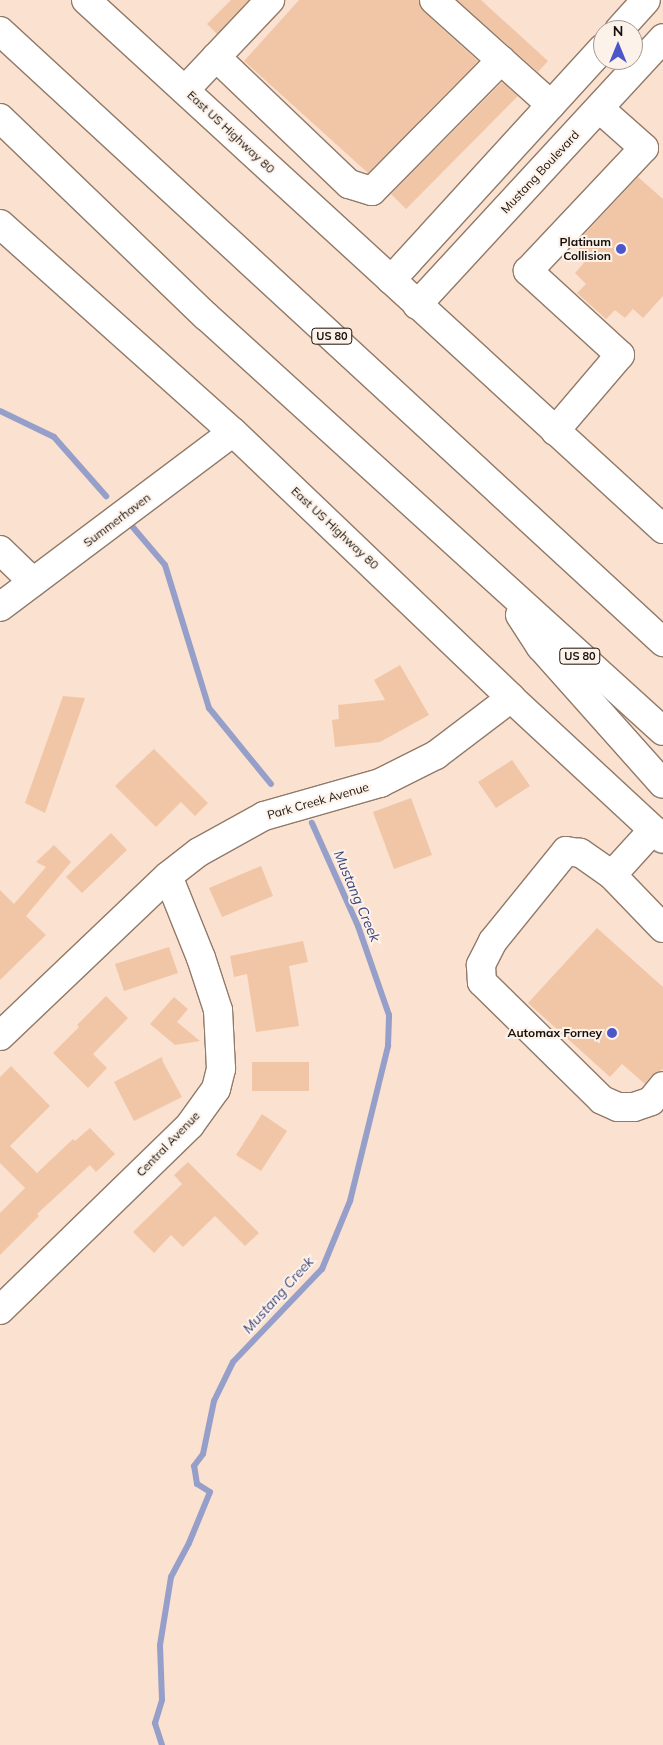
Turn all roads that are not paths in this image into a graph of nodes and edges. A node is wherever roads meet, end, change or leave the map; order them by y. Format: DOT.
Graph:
graph roads {
  1 [pos="86,0"];
  2 [pos="270,0"];
  3 [pos="434,0"];
  4 [pos="646,0"];
  5 [pos="628,20"];
  6 [pos="0,31"];
  7 [pos="663,38"];
  8 [pos="216,57"];
  9 [pos="593,59"];
  10 [pos="501,60"];
  11 [pos="185,90"];
  12 [pos="551,105"];
  13 [pos="599,108"];
  14 [pos="0,118"];
  15 [pos="0,224"];
  16 [pos="391,280"];
  17 [pos="417,305"];
  18 [pos="555,431"];
  19 [pos="233,432"];
  20 [pos="663,528"];
  21 [pos="0,550"];
  22 [pos="497,580"];
  23 [pos="33,582"];
  24 [pos="0,607"];
  25 [pos="663,642"];
  26 [pos="511,698"];
  27 [pos="663,731"];
  28 [pos="663,784"];
  29 [pos="658,835"];
  30 [pos="612,875"];
  31 [pos="168,876"];
  32 [pos="663,928"];
  33 [pos="0,1036"];
  34 [pos="663,1086"];
  35 [pos="0,1310"];
  1 -- 11 [label="main road, East US Highway 80"];
  2 -- 8 [label="main road"];
  3 -- 10 [label="main road"];
  4 -- 5 [label="main road"];
  6 -- 25 [label="main road, US 80"];
  7 -- 13 [label="main road, Mustang Boulevard"];
  8 -- 10 [label="main road"];
  8 -- 11 [label="main road"];
  9 -- 12 [label="main road"];
  10 -- 12 [label="main road"];
  11 -- 16 [label="main road, East US Highway 80"];
  12 -- 16 [label="main road"];
  13 -- 17 [label="main road, Mustang Boulevard"];
  13 -- 18 [label="main road"];
  14 -- 22 [label="main road, US 80"];
  15 -- 19 [label="main road, East US Highway 80"];
  16 -- 17 [label="main road, East US Highway 80"];
  17 -- 18 [label="main road, East US Highway 80"];
  18 -- 20 [label="main road, East US Highway 80"];
  19 -- 23 [label="main road, Summerhaven"];
  19 -- 26 [label="main road, East US Highway 80"];
  21 -- 23 [label="main road"];
  22 -- 27 [label="main road, US 80"];
  22 -- 28 [label="main road"];
  23 -- 24 [label="main road, Summerhaven"];
  26 -- 29 [label="main road, East US Highway 80"];
  26 -- 31 [label="main road, Park Creek Avenue"];
  29 -- 30 [label="main road"];
  30 -- 32 [label="main road"];
  30 -- 34 [label="main road"];
  31 -- 33 [label="main road, Park Creek Avenue"];
  31 -- 35 [label="main road, Central Avenue"];
}
